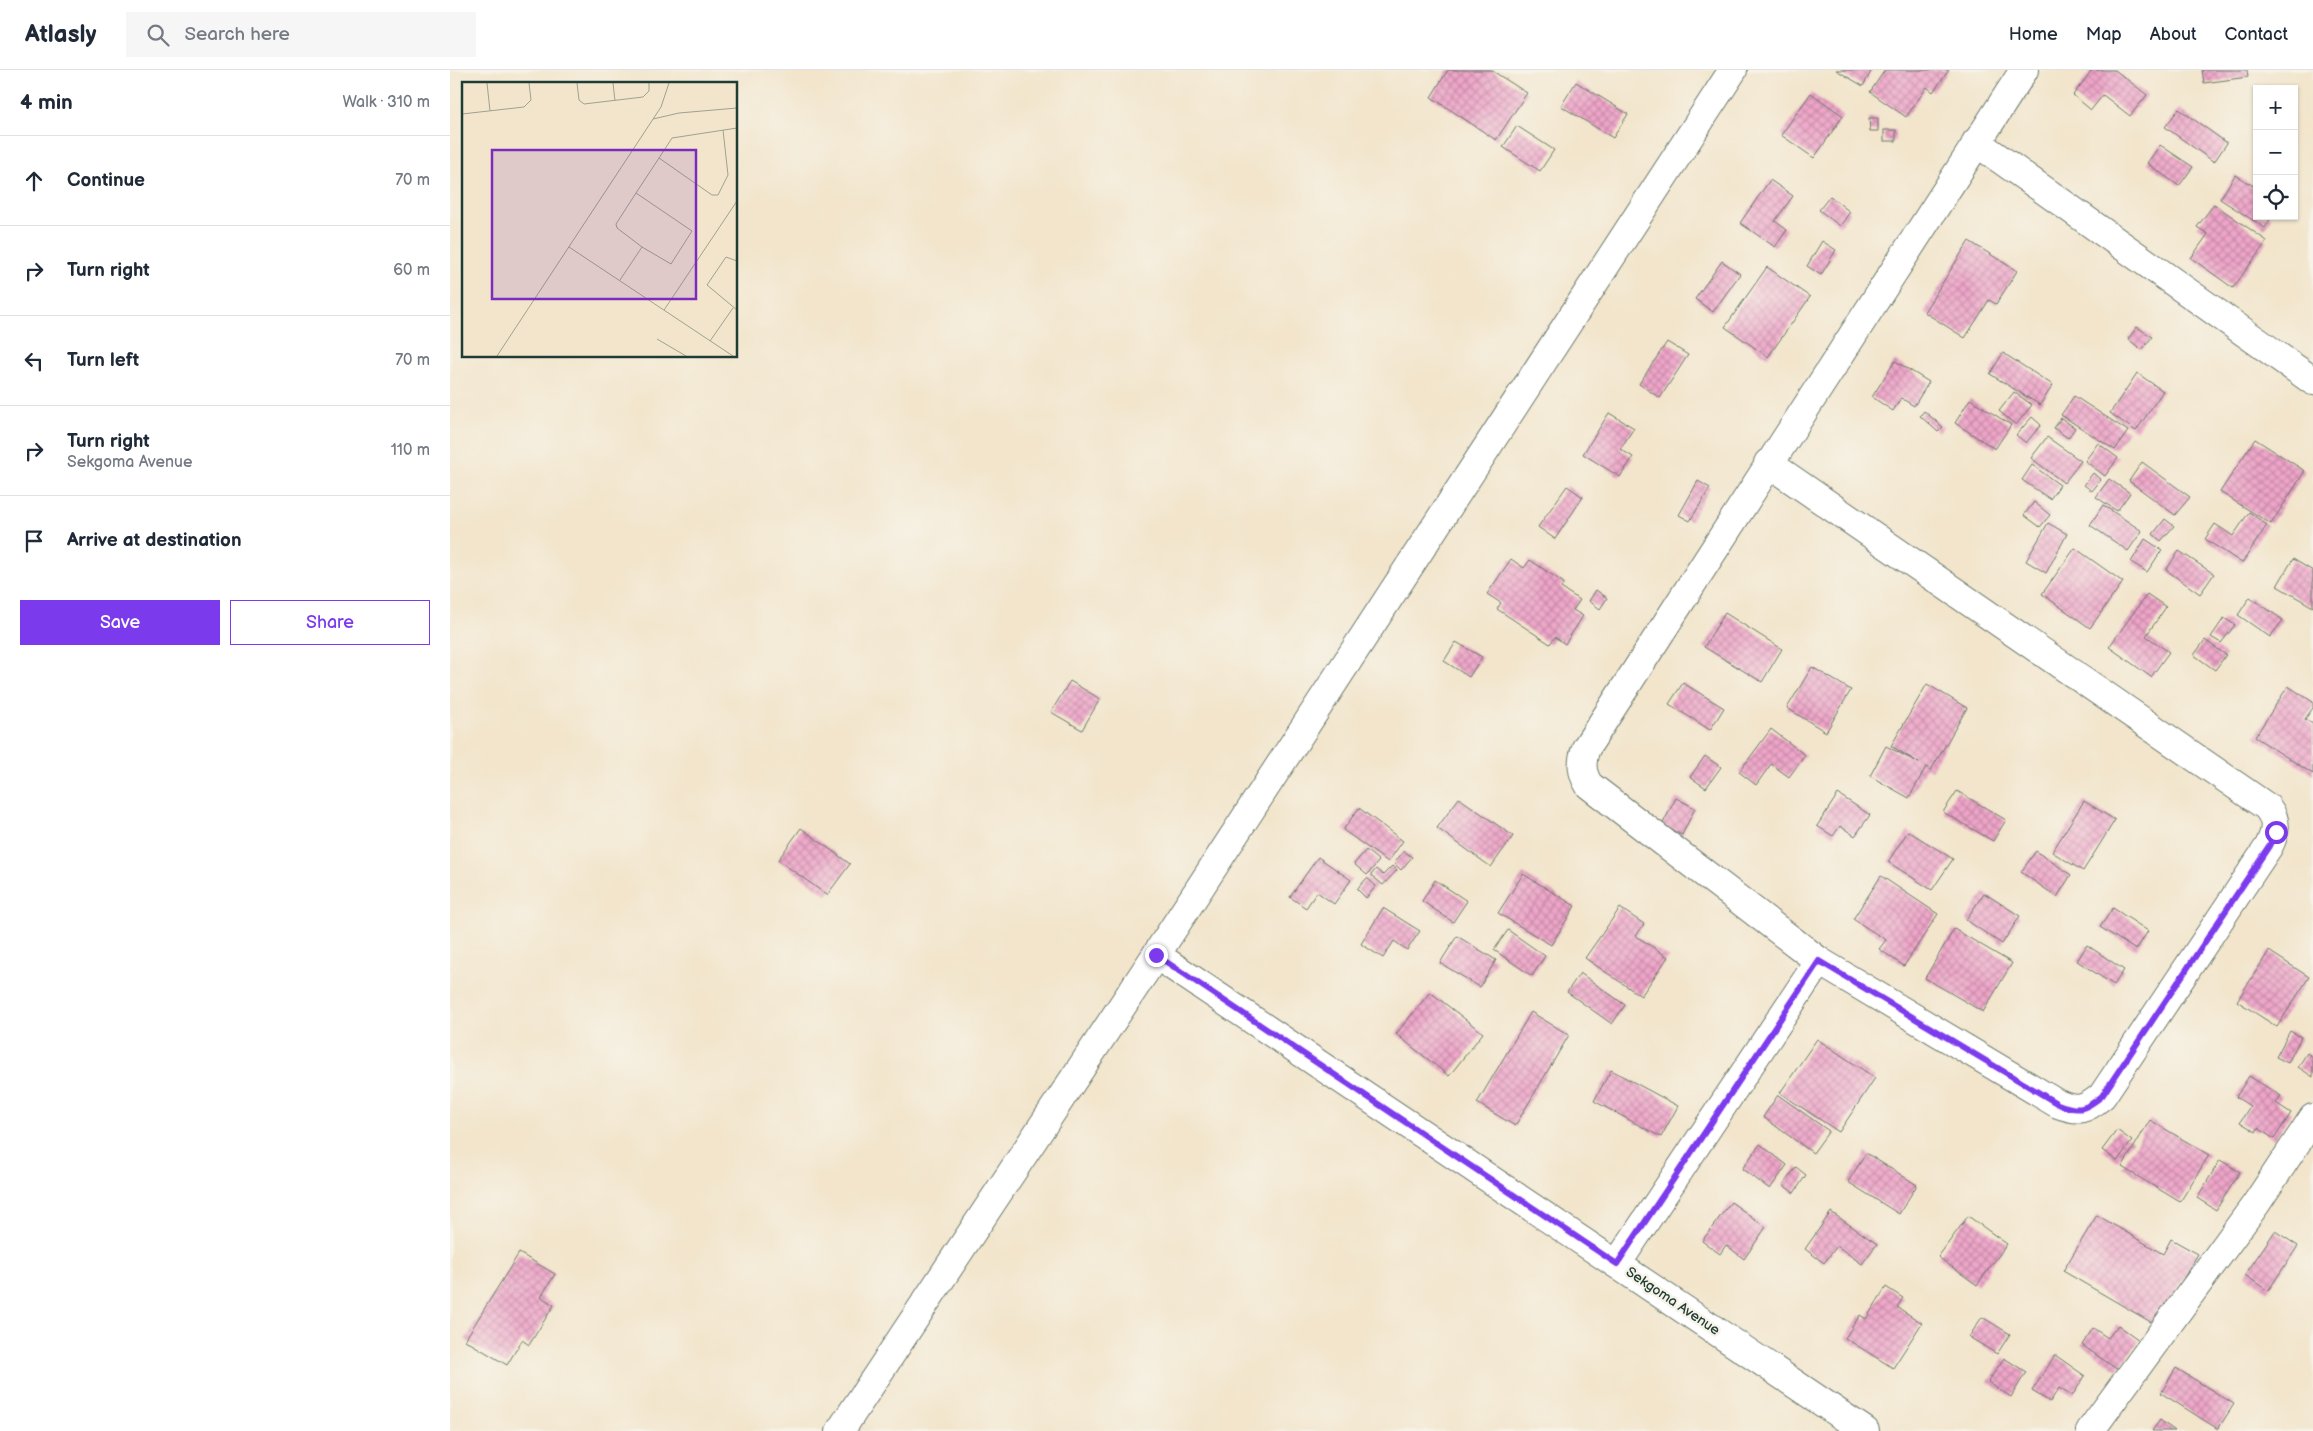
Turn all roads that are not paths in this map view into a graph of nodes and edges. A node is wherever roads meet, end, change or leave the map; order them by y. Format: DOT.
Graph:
graph roads {
  1 [pos="1733,70"];
  2 [pos="2024,70"];
  3 [pos="1976,142"];
  4 [pos="2313,381"];
  5 [pos="1768,464"];
  6 [pos="1156,955"];
  7 [pos="1819,961"];
  8 [pos="2313,1118"];
  9 [pos="1617,1264"];
  10 [pos="840,1431"];
  11 [pos="1866,1431"];
  12 [pos="2090,1431"];
  1 -- 6 [label="street"];
  2 -- 3 [label="street"];
  3 -- 4 [label="street"];
  3 -- 5 [label="street"];
  5 -- 7 [label="street"];
  5 -- 7 [label="street"];
  6 -- 9 [label="street, Sekgoma Avenue"];
  6 -- 10 [label="street"];
  7 -- 9 [label="street"];
  8 -- 12 [label="street"];
  9 -- 11 [label="street, Sekgoma Avenue"];
}
